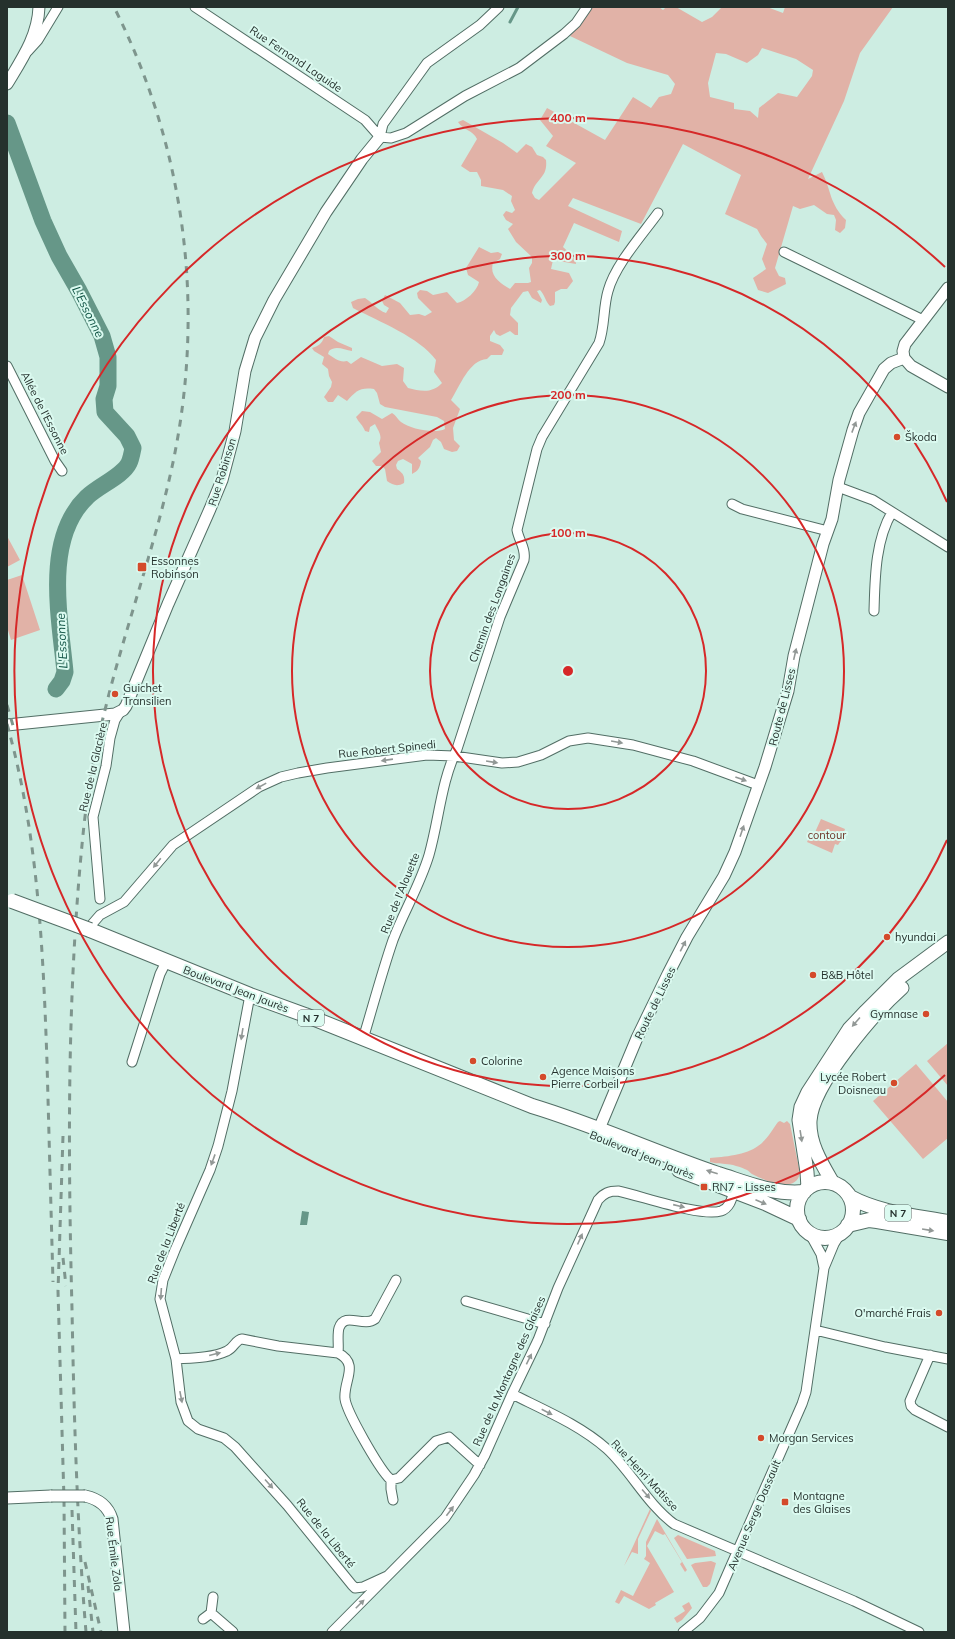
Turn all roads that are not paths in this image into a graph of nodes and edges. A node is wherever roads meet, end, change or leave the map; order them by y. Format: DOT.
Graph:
graph roads {
  1 [pos="194,7"];
  2 [pos="499,7"];
  3 [pos="587,7"];
  4 [pos="55,11"];
  5 [pos="39,12"];
  6 [pos="25,54"];
  7 [pos="7,84"];
  8 [pos="380,137"];
  9 [pos="658,213"];
  10 [pos="784,252"];
  11 [pos="948,288"];
  12 [pos="924,320"];
  13 [pos="904,358"];
  14 [pos="7,366"];
  15 [pos="948,387"];
  16 [pos="62,471"];
  17 [pos="838,487"];
  18 [pos="732,504"];
  19 [pos="892,512"];
  20 [pos="828,531"];
  21 [pos="948,547"];
  22 [pos="874,611"];
  23 [pos="120,712"];
  24 [pos="7,725"];
  25 [pos="454,756"];
  26 [pos="758,785"];
  27 [pos="100,899"];
  28 [pos="10,900"];
  29 [pos="90,930"];
  30 [pos="948,942"];
  31 [pos="948,952"];
  32 [pos="166,962"];
  33 [pos="250,995"];
  34 [pos="363,1039"];
  35 [pos="132,1062"];
  36 [pos="532,1106"];
  37 [pos="599,1129"];
  38 [pos="833,1183"];
  39 [pos="806,1190"];
  40 [pos="734,1191"];
  41 [pos="850,1197"];
  42 [pos="799,1219"];
  43 [pos="948,1222"];
  44 [pos="844,1230"];
  45 [pos="948,1233"];
  46 [pos="810,1234"];
  47 [pos="824,1268"];
  48 [pos="396,1280"];
  49 [pos="466,1301"];
  50 [pos="544,1324"];
  51 [pos="815,1330"];
  52 [pos="338,1353"];
  53 [pos="930,1355"];
  54 [pos="176,1359"];
  55 [pos="948,1359"];
  56 [pos="512,1394"];
  57 [pos="948,1427"];
  58 [pos="480,1465"];
  59 [pos="392,1480"];
  60 [pos="7,1498"];
  61 [pos="393,1500"];
  62 [pos="738,1552"];
  63 [pos="387,1576"];
  64 [pos="213,1597"];
  65 [pos="211,1612"];
  66 [pos="203,1619"];
  67 [pos="124,1632"];
  68 [pos="233,1632"];
  69 [pos="332,1632"];
  70 [pos="683,1632"];
  71 [pos="919,1632"];
  1 -- 8 [label="street, Rue Fernand Laguide"];
  2 -- 8 [label="street"];
  3 -- 8 [label="street"];
  4 -- 5 [label="street"];
  4 -- 6 [label="street"];
  5 -- 6 [label="street"];
  6 -- 7 [label="street"];
  8 -- 23 [label="street, Rue Robinson"];
  9 -- 25 [label="street, Chemin des Longaines"];
  10 -- 12 [label="street"];
  11 -- 12 [label="street"];
  12 -- 13 [label="street"];
  13 -- 15 [label="street"];
  17 -- 13 [label="street, Route de Lisses, one-way"];
  14 -- 16 [label="street, Allée de l'Essonne"];
  17 -- 19 [label="street"];
  17 -- 20 [label="street, Route de Lisses"];
  18 -- 20 [label="street"];
  19 -- 21 [label="street"];
  19 -- 22 [label="street"];
  26 -- 20 [label="street, Route de Lisses, one-way"];
  23 -- 24 [label="street"];
  23 -- 27 [label="street, Rue de la Glacière"];
  25 -- 26 [label="street, Rue Robert Spinedi, one-way"];
  25 -- 29 [label="street, Rue Robert Spinedi, one-way"];
  25 -- 34 [label="street, Rue de l'Alouette"];
  37 -- 26 [label="street, Route de Lisses, one-way"];
  28 -- 29 [label="main road, Boulevard Jean Jaurès / N 7, bridge"];
  29 -- 32 [label="main road, Boulevard Jean Jaurès / N 7"];
  30 -- 39 [label="main road, one-way"];
  31 -- 38 [label="main road"];
  32 -- 33 [label="main road, Boulevard Jean Jaurès / N 7"];
  32 -- 35 [label="street"];
  33 -- 34 [label="main road, Boulevard Jean Jaurès / N 7"];
  33 -- 54 [label="street, Rue de la Liberté, one-way"];
  34 -- 36 [label="main road, Boulevard Jean Jaurès / N 7"];
  36 -- 37 [label="main road, Boulevard Jean Jaurès / N 7"];
  36 -- 40 [label="main road, Boulevard Jean Jaurès / N 7"];
  39 -- 37 [label="main road, Boulevard Jean Jaurès / N 7, one-way"];
  38 -- 39 [label="main road"];
  38 -- 41 [label="main road"];
  39 -- 42 [label="main road"];
  40 -- 42 [label="main road, Boulevard Jean Jaurès / N 7, one-way"];
  50 -- 40 [label="street, Rue de la Montagne des Glaises, one-way"];
  41 -- 43 [label="main road, N 7"];
  41 -- 44 [label="main road"];
  42 -- 46 [label="main road"];
  44 -- 45 [label="main road, N 7, one-way"];
  44 -- 46 [label="main road"];
  44 -- 47 [label="street, Avenue Serge Dassault"];
  46 -- 47 [label="street, Avenue Serge Dassault"];
  47 -- 51 [label="street, Avenue Serge Dassault"];
  48 -- 52 [label="street"];
  49 -- 50 [label="street"];
  56 -- 50 [label="street, Rue de la Montagne des Glaises, one-way"];
  51 -- 53 [label="street"];
  51 -- 62 [label="street, Avenue Serge Dassault"];
  54 -- 52 [label="street, one-way"];
  52 -- 59 [label="street"];
  53 -- 55 [label="street"];
  53 -- 57 [label="street"];
  54 -- 63 [label="street, Rue de la Liberté, one-way"];
  56 -- 58 [label="street, Rue de la Montagne des Glaises"];
  56 -- 62 [label="street, Rue Henri Matisse, one-way"];
  58 -- 59 [label="street"];
  63 -- 58 [label="street, Rue de la Montagne des Glaises, one-way"];
  59 -- 61 [label="street"];
  60 -- 67 [label="street, Rue Émile Zola, bridge"];
  62 -- 70 [label="street, Avenue Serge Dassault"];
  62 -- 71 [label="street, Rue Henri Matisse"];
  69 -- 63 [label="street, Rue de la Montagne des Glaises, one-way"];
  64 -- 65 [label="street"];
  65 -- 66 [label="street"];
  65 -- 68 [label="street"];
}
